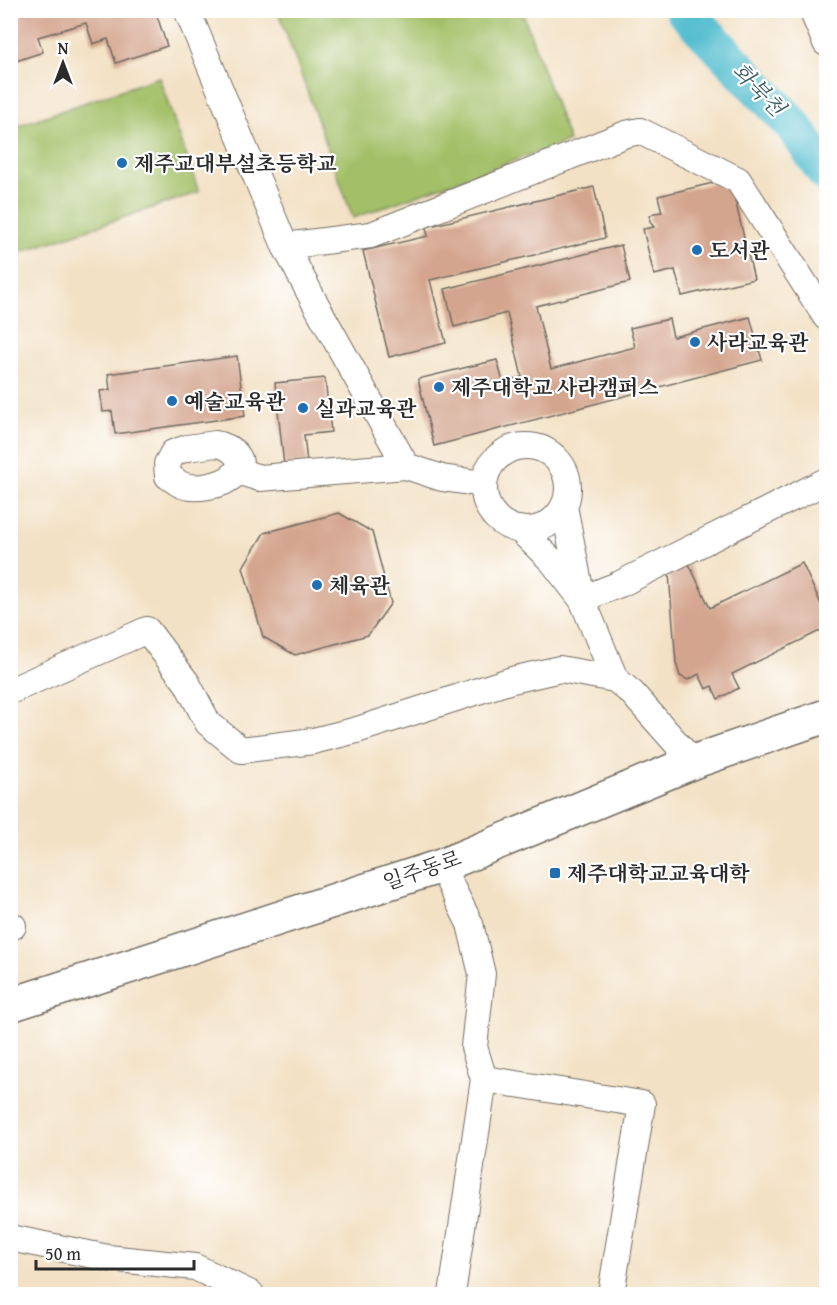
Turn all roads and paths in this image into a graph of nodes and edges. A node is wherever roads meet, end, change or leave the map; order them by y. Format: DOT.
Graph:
graph roads {
  1 [pos="187,10"];
  2 [pos="812,10"];
  3 [pos="826,43"];
  4 [pos="285,246"];
  5 [pos="826,317"];
  6 [pos="406,465"];
  7 [pos="237,471"];
  8 [pos="826,481"];
  9 [pos="484,484"];
  10 [pos="564,506"];
  11 [pos="519,529"];
  12 [pos="582,599"];
  13 [pos="615,679"];
  14 [pos="10,691"];
  15 [pos="826,716"];
  16 [pos="693,762"];
  17 [pos="441,866"];
  18 [pos="10,1005"];
  19 [pos="484,1079"];
  20 [pos="10,1238"];
  21 [pos="251,1294"];
  22 [pos="452,1294"];
  23 [pos="611,1294"];
  1 -- 4 [label="street"];
  2 -- 3 [label="street"];
  4 -- 5 [label="street"];
  4 -- 6 [label="street"];
  6 -- 7 [label="street"];
  6 -- 9 [label="street"];
  8 -- 12 [label="street"];
  9 -- 10 [label="street"];
  9 -- 11 [label="street"];
  10 -- 11 [label="street"];
  10 -- 12 [label="street"];
  11 -- 12 [label="street"];
  12 -- 13 [label="street"];
  13 -- 14 [label="street"];
  13 -- 16 [label="street"];
  15 -- 16 [label="main road, 일주동로"];
  16 -- 17 [label="main road, 일주동로"];
  17 -- 18 [label="main road, 일주동로"];
  17 -- 19 [label="street"];
  19 -- 22 [label="street"];
  19 -- 23 [label="street"];
  20 -- 21 [label="street"];
}
